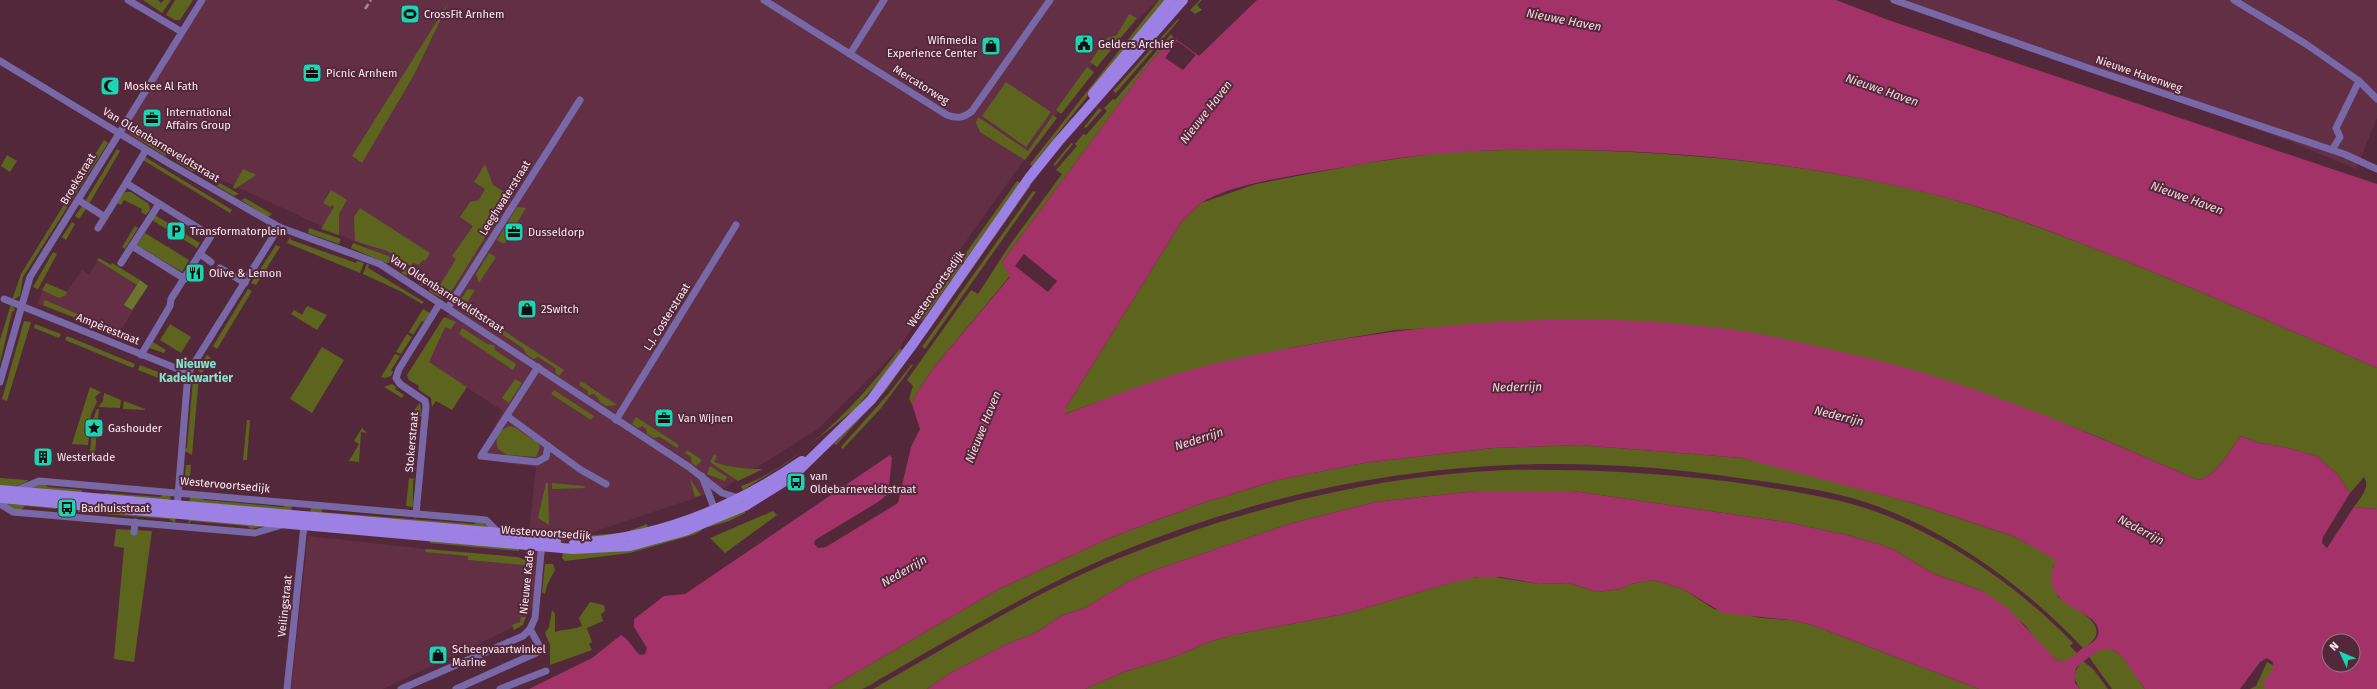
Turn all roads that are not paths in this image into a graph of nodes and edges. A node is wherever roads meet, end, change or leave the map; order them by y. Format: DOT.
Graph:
graph roads {
  1 [pos="128,0"];
  2 [pos="202,0"];
  3 [pos="764,0"];
  4 [pos="884,0"];
  5 [pos="1050,0"];
  6 [pos="1171,0"];
  7 [pos="1183,0"];
  8 [pos="1894,0"];
  9 [pos="2234,0"];
  10 [pos="182,32"];
  11 [pos="850,54"];
  12 [pos="0,61"];
  13 [pos="2358,81"];
  14 [pos="2377,98"];
  15 [pos="580,100"];
  16 [pos="119,132"];
  17 [pos="1058,142"];
  18 [pos="146,150"];
  19 [pos="2332,150"];
  20 [pos="2377,169"];
  21 [pos="126,183"];
  22 [pos="78,200"];
  23 [pos="159,204"];
  24 [pos="105,217"];
  25 [pos="736,225"];
  26 [pos="279,227"];
  27 [pos="98,228"];
  28 [pos="132,246"];
  29 [pos="200,254"];
  30 [pos="211,262"];
  31 [pos="121,263"];
  32 [pos="220,268"];
  33 [pos="184,278"];
  34 [pos="245,284"];
  35 [pos="4,299"];
  36 [pos="440,303"];
  37 [pos="21,304"];
  38 [pos="448,308"];
  39 [pos="141,355"];
  40 [pos="538,367"];
  41 [pos="188,373"];
  42 [pos="0,382"];
  43 [pos="507,416"];
  44 [pos="616,420"];
  45 [pos="826,444"];
  46 [pos="548,446"];
  47 [pos="702,476"];
  48 [pos="606,484"];
  49 [pos="0,490"];
  50 [pos="18,490"];
  51 [pos="177,493"];
  52 [pos="0,498"];
  53 [pos="741,498"];
  54 [pos="0,504"];
  55 [pos="177,509"];
  56 [pos="416,514"];
  57 [pos="716,514"];
  58 [pos="135,522"];
  59 [pos="284,524"];
  60 [pos="304,525"];
  61 [pos="134,532"];
  62 [pos="499,533"];
  63 [pos="542,542"];
  64 [pos="530,629"];
  65 [pos="546,670"];
  66 [pos="286,689"];
  67 [pos="400,689"];
  68 [pos="456,689"];
  69 [pos="500,689"];
  1 -- 10 [label="street"];
  2 -- 10 [label="street, Broekstraat"];
  3 -- 11 [label="street, Mercatorweg"];
  4 -- 11 [label="street"];
  5 -- 11 [label="street, Mercatorweg"];
  6 -- 17 [label="main road, Westervoortsedijk"];
  7 -- 17 [label="main road, Westervoortsedijk"];
  8 -- 19 [label="street, Nieuwe Havenweg"];
  9 -- 13 [label="street"];
  10 -- 16 [label="street, Broekstraat"];
  12 -- 16 [label="street, Van Oldenbarneveldtstraat"];
  13 -- 14 [label="street"];
  13 -- 19 [label="street"];
  15 -- 38 [label="street, Leeghwaterstraat"];
  16 -- 18 [label="street, Van Oldenbarneveldtstraat"];
  16 -- 22 [label="street, Broekstraat"];
  17 -- 45 [label="main road, Westervoortsedijk"];
  18 -- 21 [label="street"];
  18 -- 26 [label="street, Van Oldenbarneveldtstraat"];
  19 -- 20 [label="street, Nieuwe Havenweg"];
  21 -- 23 [label="street"];
  21 -- 24 [label="street"];
  22 -- 24 [label="street"];
  22 -- 37 [label="street, Broekstraat"];
  23 -- 28 [label="street"];
  23 -- 29 [label="street"];
  24 -- 27 [label="street"];
  25 -- 44 [label="street, L.J. Costerstraat"];
  26 -- 34 [label="street"];
  26 -- 36 [label="street, Van Oldenbarneveldtstraat"];
  28 -- 31 [label="street"];
  28 -- 33 [label="street"];
  29 -- 30 [label="street"];
  29 -- 33 [label="street"];
  32 -- 34 [label="street"];
  33 -- 39 [label="street"];
  34 -- 41 [label="street"];
  35 -- 37 [label="street, Ampèrestraat"];
  36 -- 38 [label="street, Van Oldenbarneveldtstraat"];
  36 -- 56 [label="street, Stokerstraat"];
  37 -- 39 [label="street, Ampèrestraat"];
  37 -- 42 [label="street, Broekstraat"];
  38 -- 40 [label="street, Van Oldenbarneveldtstraat"];
  39 -- 41 [label="street, Ampèrestraat"];
  40 -- 43 [label="street"];
  40 -- 44 [label="street, Van Oldenbarneveldtstraat"];
  41 -- 51 [label="street"];
  43 -- 46 [label="street"];
  43 -- 46 [label="street"];
  44 -- 47 [label="street, Van Oldenbarneveldtstraat"];
  45 -- 53 [label="main road, Westervoortsedijk"];
  45 -- 57 [label="main road, Westervoortsedijk"];
  46 -- 48 [label="street"];
  47 -- 53 [label="street, Van Oldenbarneveldtstraat"];
  47 -- 57 [label="street"];
  49 -- 50 [label="main road, Westervoortsedijk"];
  50 -- 51 [label="street, Westervoortsedijk"];
  50 -- 55 [label="main road, Westervoortsedijk"];
  51 -- 55 [label="street"];
  51 -- 56 [label="street, Westervoortsedijk"];
  52 -- 55 [label="main road, Westervoortsedijk"];
  53 -- 57 [label="main road, Westervoortsedijk"];
  54 -- 58 [label="street, Westervoortsedijk"];
  55 -- 59 [label="main road, Westervoortsedijk"];
  55 -- 62 [label="main road, Westervoortsedijk"];
  56 -- 62 [label="street, Westervoortsedijk"];
  57 -- 63 [label="main road, Westervoortsedijk"];
  58 -- 59 [label="street, Westervoortsedijk"];
  58 -- 61 [label="street"];
  59 -- 60 [label="main road, Westervoortsedijk"];
  60 -- 63 [label="main road, Westervoortsedijk"];
  60 -- 66 [label="street, Veilingstraat"];
  62 -- 63 [label="main road, Westervoortsedijk"];
  63 -- 64 [label="street, Nieuwe Kade"];
  64 -- 67 [label="street, Nieuwe Kade"];
  64 -- 68 [label="street, Nieuwe Kade"];
  65 -- 69 [label="street"];
}
